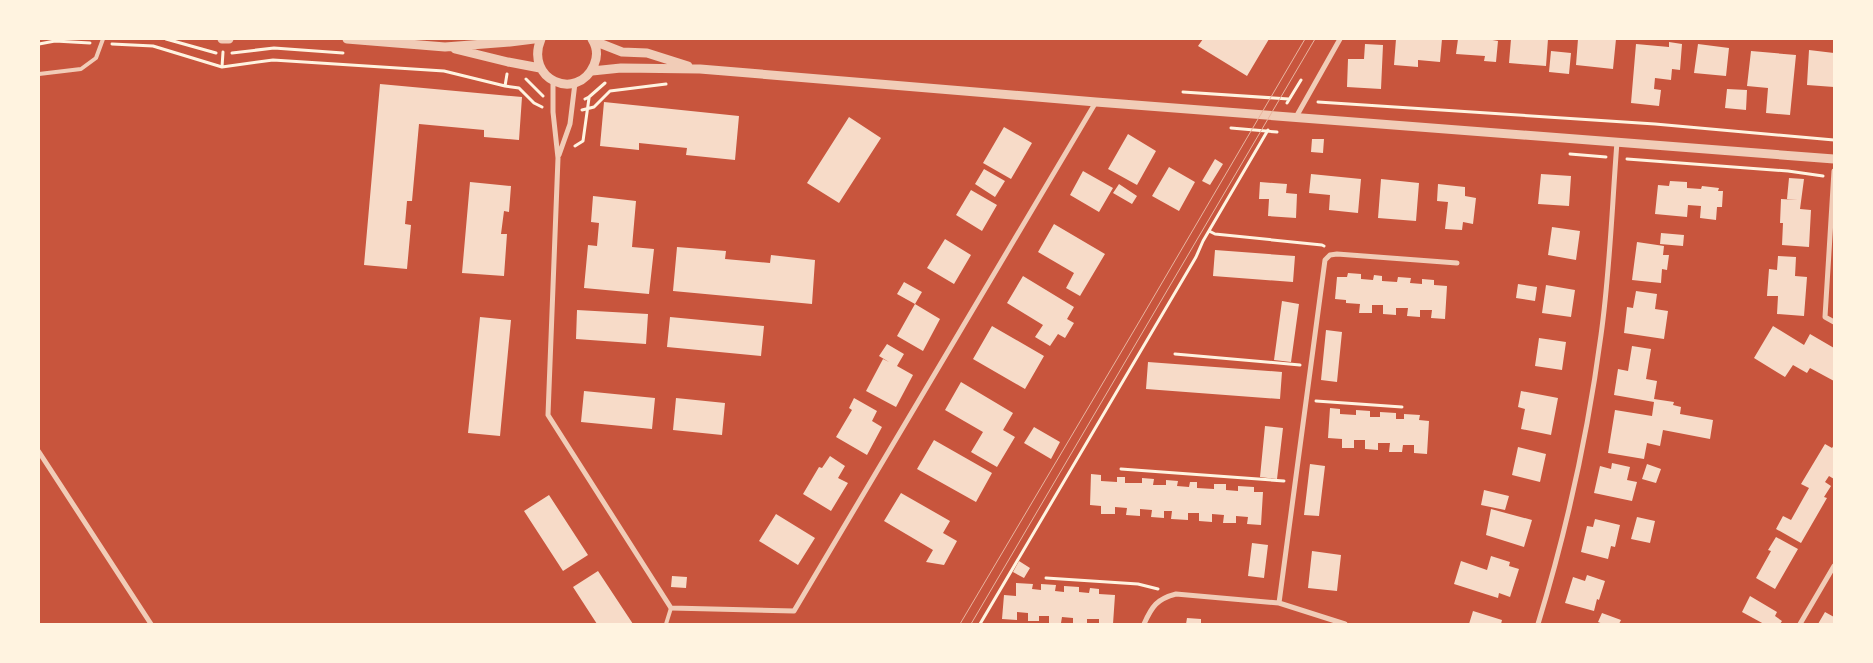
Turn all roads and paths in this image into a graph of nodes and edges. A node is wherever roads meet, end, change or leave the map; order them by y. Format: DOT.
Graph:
graph roads {
  1 [pos="166,39"];
  2 [pos="222,39"];
  3 [pos="229,39"];
  4 [pos="348,39"];
  5 [pos="534,39"];
  6 [pos="541,39"];
  7 [pos="1340,39"];
  8 [pos="593,40"];
  9 [pos="102,41"];
  10 [pos="39,44"];
  11 [pos="445,46"];
  12 [pos="350,54"];
  13 [pos="223,55"];
  14 [pos="222,67"];
  15 [pos="540,68"];
  16 [pos="700,69"];
  17 [pos="592,71"];
  18 [pos="39,74"];
  19 [pos="498,74"];
  20 [pos="516,77"];
  21 [pos="525,78"];
  22 [pos="553,81"];
  23 [pos="649,81"];
  24 [pos="606,82"];
  25 [pos="575,83"];
  26 [pos="1182,92"];
  27 [pos="553,101"];
  28 [pos="1306,101"];
  29 [pos="1096,102"];
  30 [pos="573,103"];
  31 [pos="553,112"];
  32 [pos="571,113"];
  33 [pos="1296,117"];
  34 [pos="1266,131"];
  35 [pos="1834,140"];
  36 [pos="1617,141"];
  37 [pos="558,158"];
  38 [pos="1834,159"];
  39 [pos="1834,171"];
  40 [pos="1209,230"];
  41 [pos="1330,255"];
  42 [pos="1457,263"];
  43 [pos="1834,322"];
  44 [pos="1175,354"];
  45 [pos="1310,366"];
  46 [pos="1306,400"];
  47 [pos="1402,406"];
  48 [pos="39,452"];
  49 [pos="1121,468"];
  50 [pos="1295,482"];
  51 [pos="1834,566"];
  52 [pos="1046,578"];
  53 [pos="1176,594"];
  54 [pos="1279,603"];
  55 [pos="671,608"];
  56 [pos="151,624"];
  57 [pos="666,624"];
  58 [pos="980,624"];
  59 [pos="1144,624"];
  60 [pos="1345,624"];
  61 [pos="1538,624"];
  62 [pos="1800,624"];
  1 -- 13 [label="path"];
  2 -- 3 [label="street"];
  4 -- 11 [label="street"];
  5 -- 11 [label="street"];
  6 -- 15 [label="street"];
  7 -- 28 [label="street"];
  8 -- 16 [label="street"];
  8 -- 17 [label="street"];
  9 -- 10 [label="path"];
  9 -- 14 [label="path"];
  9 -- 18 [label="lane"];
  11 -- 15 [label="street"];
  12 -- 13 [label="path"];
  13 -- 14 [label="path"];
  14 -- 31 [label="path"];
  15 -- 22 [label="street"];
  16 -- 17 [label="street"];
  16 -- 29 [label="street"];
  17 -- 25 [label="street"];
  19 -- 20 [label="path"];
  21 -- 27 [label="path"];
  22 -- 25 [label="street"];
  22 -- 27 [label="street"];
  23 -- 32 [label="path"];
  24 -- 30 [label="path"];
  25 -- 30 [label="street"];
  26 -- 28 [label="path"];
  27 -- 31 [label="street"];
  28 -- 33 [label="street"];
  28 -- 35 [label="path"];
  29 -- 33 [label="street"];
  29 -- 55 [label="street"];
  30 -- 32 [label="street"];
  31 -- 37 [label="street"];
  32 -- 37 [label="street"];
  33 -- 36 [label="street"];
  34 -- 40 [label="path"];
  36 -- 38 [label="street"];
  36 -- 61 [label="street"];
  37 -- 55 [label="street"];
  39 -- 43 [label="street"];
  40 -- 41 [label="path"];
  40 -- 58 [label="path"];
  41 -- 42 [label="street"];
  41 -- 45 [label="street"];
  44 -- 45 [label="path"];
  45 -- 46 [label="street"];
  46 -- 47 [label="path"];
  46 -- 50 [label="street"];
  48 -- 56 [label="street"];
  49 -- 50 [label="path"];
  50 -- 54 [label="street"];
  51 -- 62 [label="street"];
  52 -- 53 [label="path"];
  53 -- 54 [label="street"];
  53 -- 59 [label="street"];
  54 -- 60 [label="street"];
  55 -- 57 [label="lane"];
}
